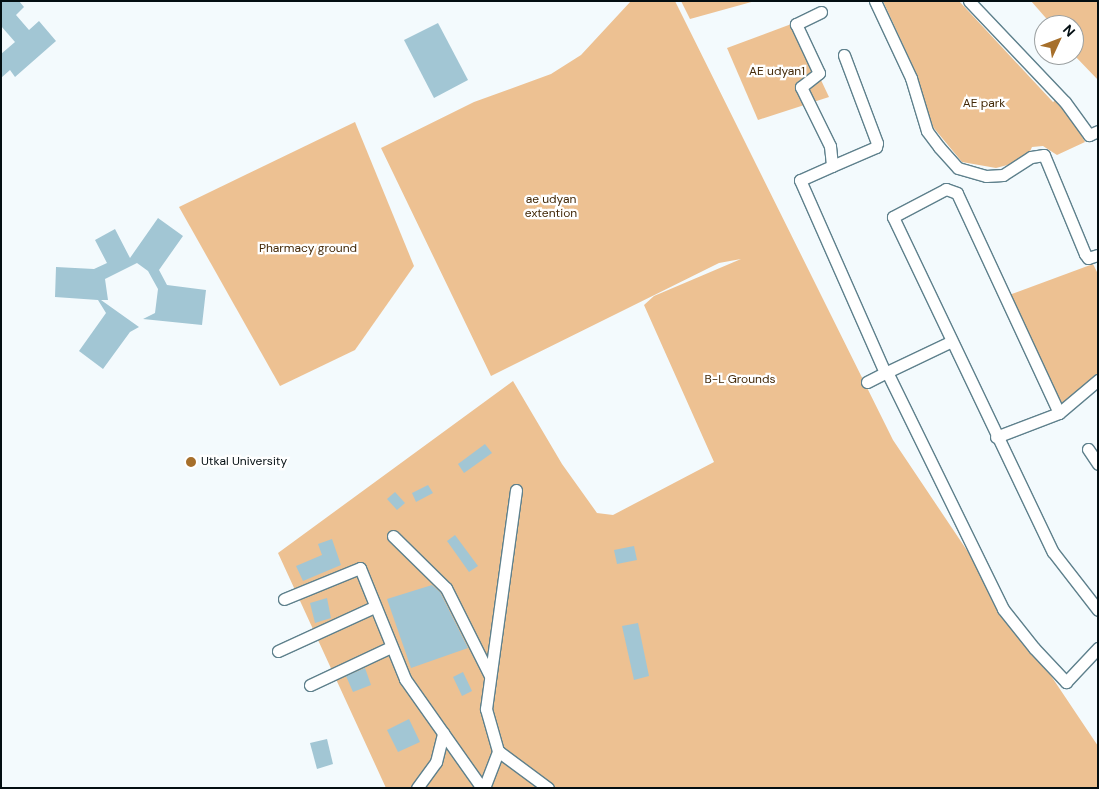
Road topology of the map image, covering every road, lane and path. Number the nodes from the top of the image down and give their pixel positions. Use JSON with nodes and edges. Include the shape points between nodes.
{"nodes":[{"id":1,"x":875,"y":1,"type":"edge"},
{"id":2,"x":969,"y":1,"type":"edge"},
{"id":3,"x":821,"y":12,"type":"dead end"},
{"id":4,"x":844,"y":55,"type":"dead end"},
{"id":5,"x":1098,"y":131,"type":"edge"},
{"id":6,"x":832,"y":166,"type":"junction"},
{"id":7,"x":1098,"y":255,"type":"edge"},
{"id":8,"x":950,"y":342,"type":"junction"},
{"id":9,"x":886,"y":372,"type":"junction"},
{"id":10,"x":1098,"y":380,"type":"edge"},
{"id":11,"x":867,"y":382,"type":"dead end"},
{"id":12,"x":1059,"y":413,"type":"junction"},
{"id":13,"x":996,"y":437,"type":"junction"},
{"id":14,"x":1088,"y":449,"type":"dead end"},
{"id":15,"x":1098,"y":464,"type":"edge"},
{"id":16,"x":516,"y":490,"type":"dead end"},
{"id":17,"x":393,"y":536,"type":"dead end"},
{"id":18,"x":284,"y":599,"type":"dead end"},
{"id":19,"x":374,"y":607,"type":"junction"},
{"id":20,"x":1098,"y":610,"type":"edge"},
{"id":21,"x":389,"y":648,"type":"junction"},
{"id":22,"x":1098,"y":648,"type":"edge"},
{"id":23,"x":278,"y":650,"type":"dead end"},
{"id":24,"x":490,"y":676,"type":"junction"},
{"id":25,"x":310,"y":685,"type":"dead end"},
{"id":26,"x":443,"y":733,"type":"junction"},
{"id":27,"x":498,"y":751,"type":"junction"},
{"id":28,"x":417,"y":788,"type":"edge"},
{"id":29,"x":483,"y":788,"type":"edge"},
{"id":30,"x":548,"y":788,"type":"edge"}],
"edges":[{"from":1,"to":7,"type":"street","via":[[911,78],[927,130],[939,147],[958,168],[986,176],[1003,175],[1031,156],[1044,155],[1085,254],[1088,258]]},
{"from":2,"to":5,"type":"street","via":[[1065,102],[1090,135]]},
{"from":3,"to":6,"type":"street","via":[[796,24],[818,73],[802,87],[830,146]]},
{"from":4,"to":6,"type":"street","via":[[877,143],[876,147]]},
{"from":6,"to":9,"type":"street","via":[[800,180]]},
{"from":8,"to":9,"type":"street"},
{"from":8,"to":12,"type":"street","via":[[893,217],[946,189],[957,193]]},
{"from":8,"to":13,"type":"street"},
{"from":9,"to":11,"type":"street"},
{"from":9,"to":22,"type":"street","via":[[1003,609],[1066,682]]},
{"from":10,"to":12,"type":"street"},
{"from":12,"to":13,"type":"street"},
{"from":13,"to":20,"type":"street","via":[[1053,552]]},
{"from":14,"to":15,"type":"street"},
{"from":16,"to":24,"type":"street"},
{"from":17,"to":24,"type":"street","via":[[446,588]]},
{"from":18,"to":19,"type":"street","via":[[360,568]]},
{"from":19,"to":21,"type":"street"},
{"from":19,"to":23,"type":"street"},
{"from":21,"to":25,"type":"street"},
{"from":21,"to":26,"type":"street","via":[[405,679]]},
{"from":24,"to":27,"type":"street","via":[[486,709]]},
{"from":26,"to":28,"type":"street","via":[[436,762]]},
{"from":26,"to":29,"type":"street"},
{"from":27,"to":29,"type":"street"},
{"from":27,"to":30,"type":"street"}]}
